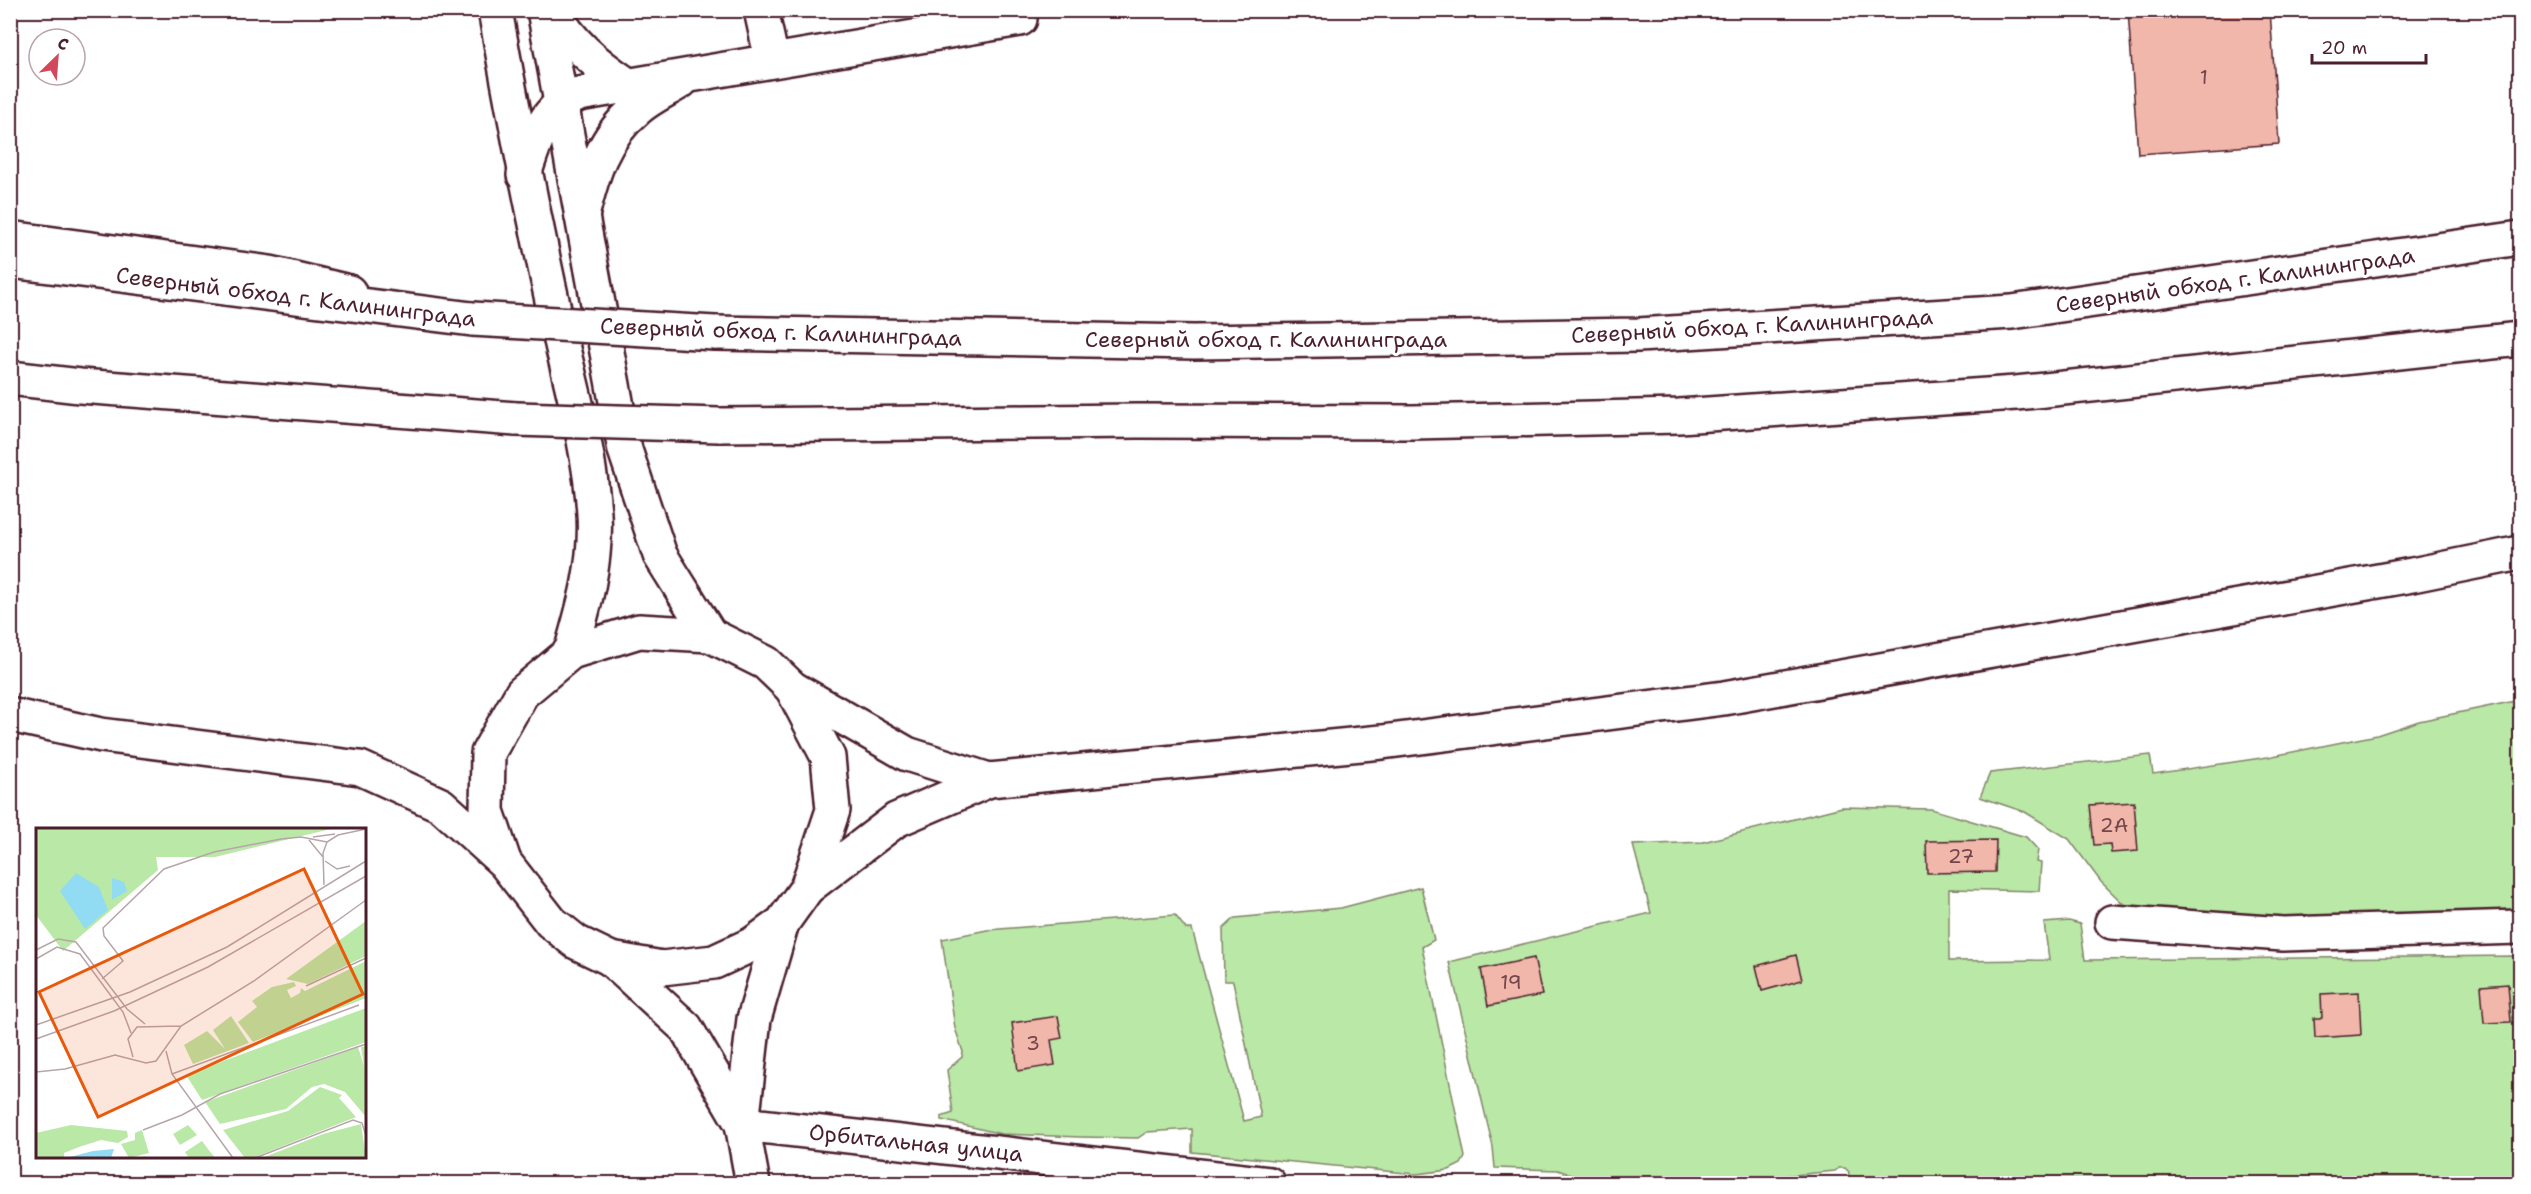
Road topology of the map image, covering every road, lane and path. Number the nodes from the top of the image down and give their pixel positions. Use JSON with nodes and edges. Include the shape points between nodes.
{"nodes":[{"id":1,"x":495,"y":10,"type":"edge"},
{"id":2,"x":544,"y":10,"type":"edge"},
{"id":3,"x":552,"y":10,"type":"edge"},
{"id":4,"x":761,"y":10,"type":"edge"},
{"id":5,"x":1020,"y":19,"type":"dead end"},
{"id":6,"x":772,"y":60,"type":"junction"},
{"id":7,"x":688,"y":76,"type":"junction"},
{"id":8,"x":626,"y":84,"type":"junction"},
{"id":9,"x":562,"y":101,"type":"junction"},
{"id":10,"x":524,"y":175,"type":"junction"},
{"id":11,"x":582,"y":216,"type":"junction"},
{"id":12,"x":2520,"y":227,"type":"edge"},
{"id":13,"x":10,"y":238,"type":"edge"},
{"id":14,"x":2520,"y":238,"type":"edge"},
{"id":15,"x":10,"y":261,"type":"edge"},
{"id":16,"x":2082,"y":302,"type":"junction"},
{"id":17,"x":458,"y":317,"type":"junction"},
{"id":18,"x":2520,"y":339,"type":"edge"},
{"id":19,"x":10,"y":378,"type":"edge"},
{"id":20,"x":2520,"y":553,"type":"edge"},
{"id":21,"x":710,"y":635,"type":"junction"},
{"id":22,"x":571,"y":652,"type":"junction"},
{"id":23,"x":792,"y":688,"type":"junction"},
{"id":24,"x":10,"y":715,"type":"edge"},
{"id":25,"x":989,"y":780,"type":"junction"},
{"id":26,"x":505,"y":863,"type":"junction"},
{"id":27,"x":807,"y":888,"type":"junction"},
{"id":28,"x":2112,"y":922,"type":"dead end"},
{"id":29,"x":782,"y":923,"type":"junction"},
{"id":30,"x":2520,"y":927,"type":"edge"},
{"id":31,"x":611,"y":959,"type":"junction"},
{"id":32,"x":742,"y":1124,"type":"junction"},
{"id":33,"x":753,"y":1184,"type":"edge"},
{"id":34,"x":1269,"y":1184,"type":"edge"}],
"edges":[{"from":1,"to":10,"type":"main road"},
{"from":2,"to":9,"type":"main road"},
{"from":3,"to":8,"type":"main road","via":[[564,32],[590,59]]},
{"from":4,"to":6,"type":"main road"},
{"from":5,"to":6,"type":"main road"},
{"from":6,"to":7,"type":"main road"},
{"from":7,"to":8,"type":"main road"},
{"from":7,"to":11,"type":"main road","via":[[636,109],[611,139],[593,168]]},
{"from":8,"to":9,"type":"main road"},
{"from":9,"to":10,"type":"main road","via":[[546,120]]},
{"from":9,"to":11,"type":"main road"},
{"from":10,"to":22,"type":"main road","via":[[587,460],[594,514],[593,557],[585,605]]},
{"from":11,"to":21,"type":"main road","via":[[625,450],[660,555]]},
{"from":12,"to":16,"type":"main road","via":[[2195,272]]},
{"from":13,"to":17,"type":"main road","via":[[270,273]]},
{"from":14,"to":16,"type":"main road","name":"Северный обход г. Калининграда"},
{"from":15,"to":17,"type":"main road","name":"Северный обход г. Калининграда"},
{"from":16,"to":17,"type":"main road","name":"Северный обход г. Калининграда","bridge":true,"via":[[2012,312],[1638,335],[1194,342],[715,333]]},
{"from":18,"to":19,"type":"main road","bridge":true,"via":[[2016,393],[1679,416],[1413,422],[719,425],[516,419]]},
{"from":20,"to":25,"type":"main road","via":[[1724,698],[1382,742]]},
{"from":21,"to":22,"type":"main road","via":[[639,631]]},
{"from":21,"to":23,"type":"main road","via":[[766,663]]},
{"from":22,"to":26,"type":"main road","via":[[522,693],[489,753],[487,811]]},
{"from":23,"to":25,"type":"main road","via":[[907,754]]},
{"from":23,"to":27,"type":"main road","via":[[828,757],[833,810]]},
{"from":24,"to":26,"type":"main road","via":[[101,735],[360,768],[441,805]]},
{"from":25,"to":27,"type":"main road","via":[[896,820]]},
{"from":26,"to":31,"type":"main road","via":[[551,922],[576,942]]},
{"from":27,"to":29,"type":"main road"},
{"from":28,"to":30,"type":"main road","via":[[2283,934]]},
{"from":29,"to":31,"type":"main road","via":[[753,944],[714,962],[662,968]]},
{"from":29,"to":32,"type":"main road","via":[[754,1019]]},
{"from":31,"to":32,"type":"main road","via":[[686,1028]]},
{"from":32,"to":33,"type":"main road"},
{"from":32,"to":34,"type":"main road","name":"Орбитальная улица"}]}
